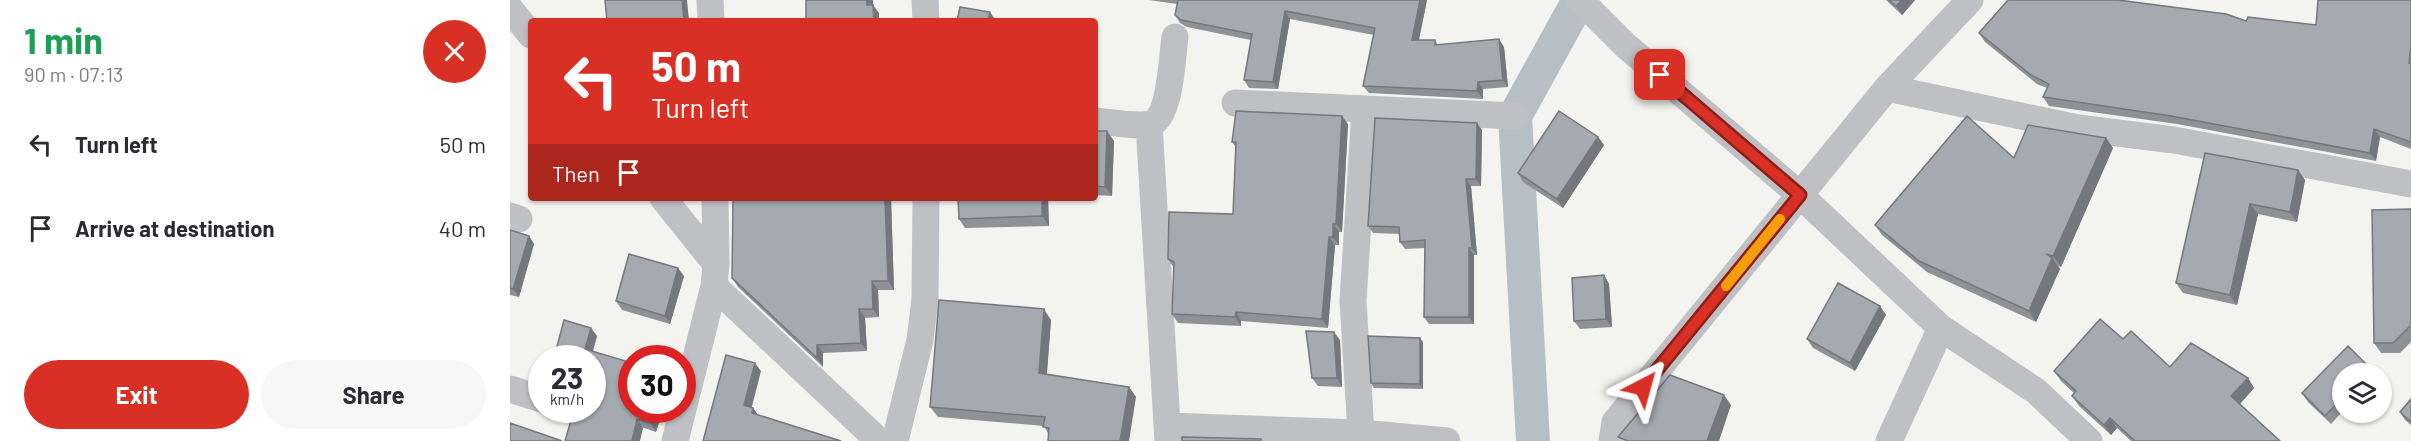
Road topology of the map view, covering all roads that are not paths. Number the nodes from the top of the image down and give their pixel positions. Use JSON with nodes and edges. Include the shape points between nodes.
{"nodes":[{"id":1,"x":710,"y":0,"type":"edge"},
{"id":2,"x":925,"y":0,"type":"edge"},
{"id":3,"x":1580,"y":0,"type":"edge"},
{"id":4,"x":1970,"y":0,"type":"edge"},
{"id":5,"x":510,"y":9,"type":"edge"},
{"id":6,"x":711,"y":18,"type":"edge"},
{"id":7,"x":926,"y":18,"type":"edge"},
{"id":8,"x":528,"y":31,"type":"edge"},
{"id":9,"x":1175,"y":38,"type":"dead end"},
{"id":10,"x":1887,"y":88,"type":"junction"},
{"id":11,"x":1235,"y":103,"type":"dead end"},
{"id":12,"x":1365,"y":109,"type":"junction"},
{"id":13,"x":1515,"y":116,"type":"dead end"},
{"id":14,"x":1098,"y":121,"type":"edge"},
{"id":15,"x":1149,"y":124,"type":"junction"},
{"id":16,"x":2411,"y":184,"type":"edge"},
{"id":17,"x":1800,"y":195,"type":"junction"},
{"id":18,"x":665,"y":201,"type":"edge"},
{"id":19,"x":715,"y":201,"type":"edge"},
{"id":20,"x":926,"y":201,"type":"edge"},
{"id":21,"x":715,"y":275,"type":"junction"},
{"id":22,"x":1941,"y":328,"type":"junction"},
{"id":23,"x":510,"y":389,"type":"edge"},
{"id":24,"x":528,"y":395,"type":"edge"},
{"id":25,"x":1167,"y":433,"type":"edge"},
{"id":26,"x":1361,"y":433,"type":"junction"},
{"id":27,"x":675,"y":441,"type":"edge"},
{"id":28,"x":879,"y":441,"type":"edge"},
{"id":29,"x":895,"y":441,"type":"edge"},
{"id":30,"x":1447,"y":441,"type":"edge"},
{"id":31,"x":1612,"y":441,"type":"edge"},
{"id":32,"x":1889,"y":441,"type":"edge"},
{"id":33,"x":2089,"y":441,"type":"edge"}],
"edges":[{"from":1,"to":6,"type":"street"},
{"from":2,"to":7,"type":"street"},
{"from":3,"to":17,"type":"street","via":[[1625,45]]},
{"from":4,"to":10,"type":"street"},
{"from":5,"to":8,"type":"street"},
{"from":9,"to":15,"type":"street","via":[[1165,107],[1157,120]]},
{"from":10,"to":16,"type":"street","via":[[2078,128],[2174,140]]},
{"from":10,"to":17,"type":"street"},
{"from":11,"to":12,"type":"street"},
{"from":12,"to":13,"type":"street"},
{"from":12,"to":26,"type":"street","via":[[1353,301]]},
{"from":14,"to":15,"type":"street"},
{"from":15,"to":25,"type":"street"},
{"from":17,"to":22,"type":"street"},
{"from":17,"to":31,"type":"street","via":[[1615,422]]},
{"from":18,"to":21,"type":"street"},
{"from":19,"to":21,"type":"street"},
{"from":20,"to":29,"type":"street","via":[[925,299],[920,340]]},
{"from":21,"to":27,"type":"street"},
{"from":21,"to":28,"type":"street"},
{"from":22,"to":32,"type":"street"},
{"from":22,"to":33,"type":"street","via":[[2036,391]]},
{"from":23,"to":24,"type":"street"},
{"from":25,"to":26,"type":"street"},
{"from":26,"to":30,"type":"street"}]}
